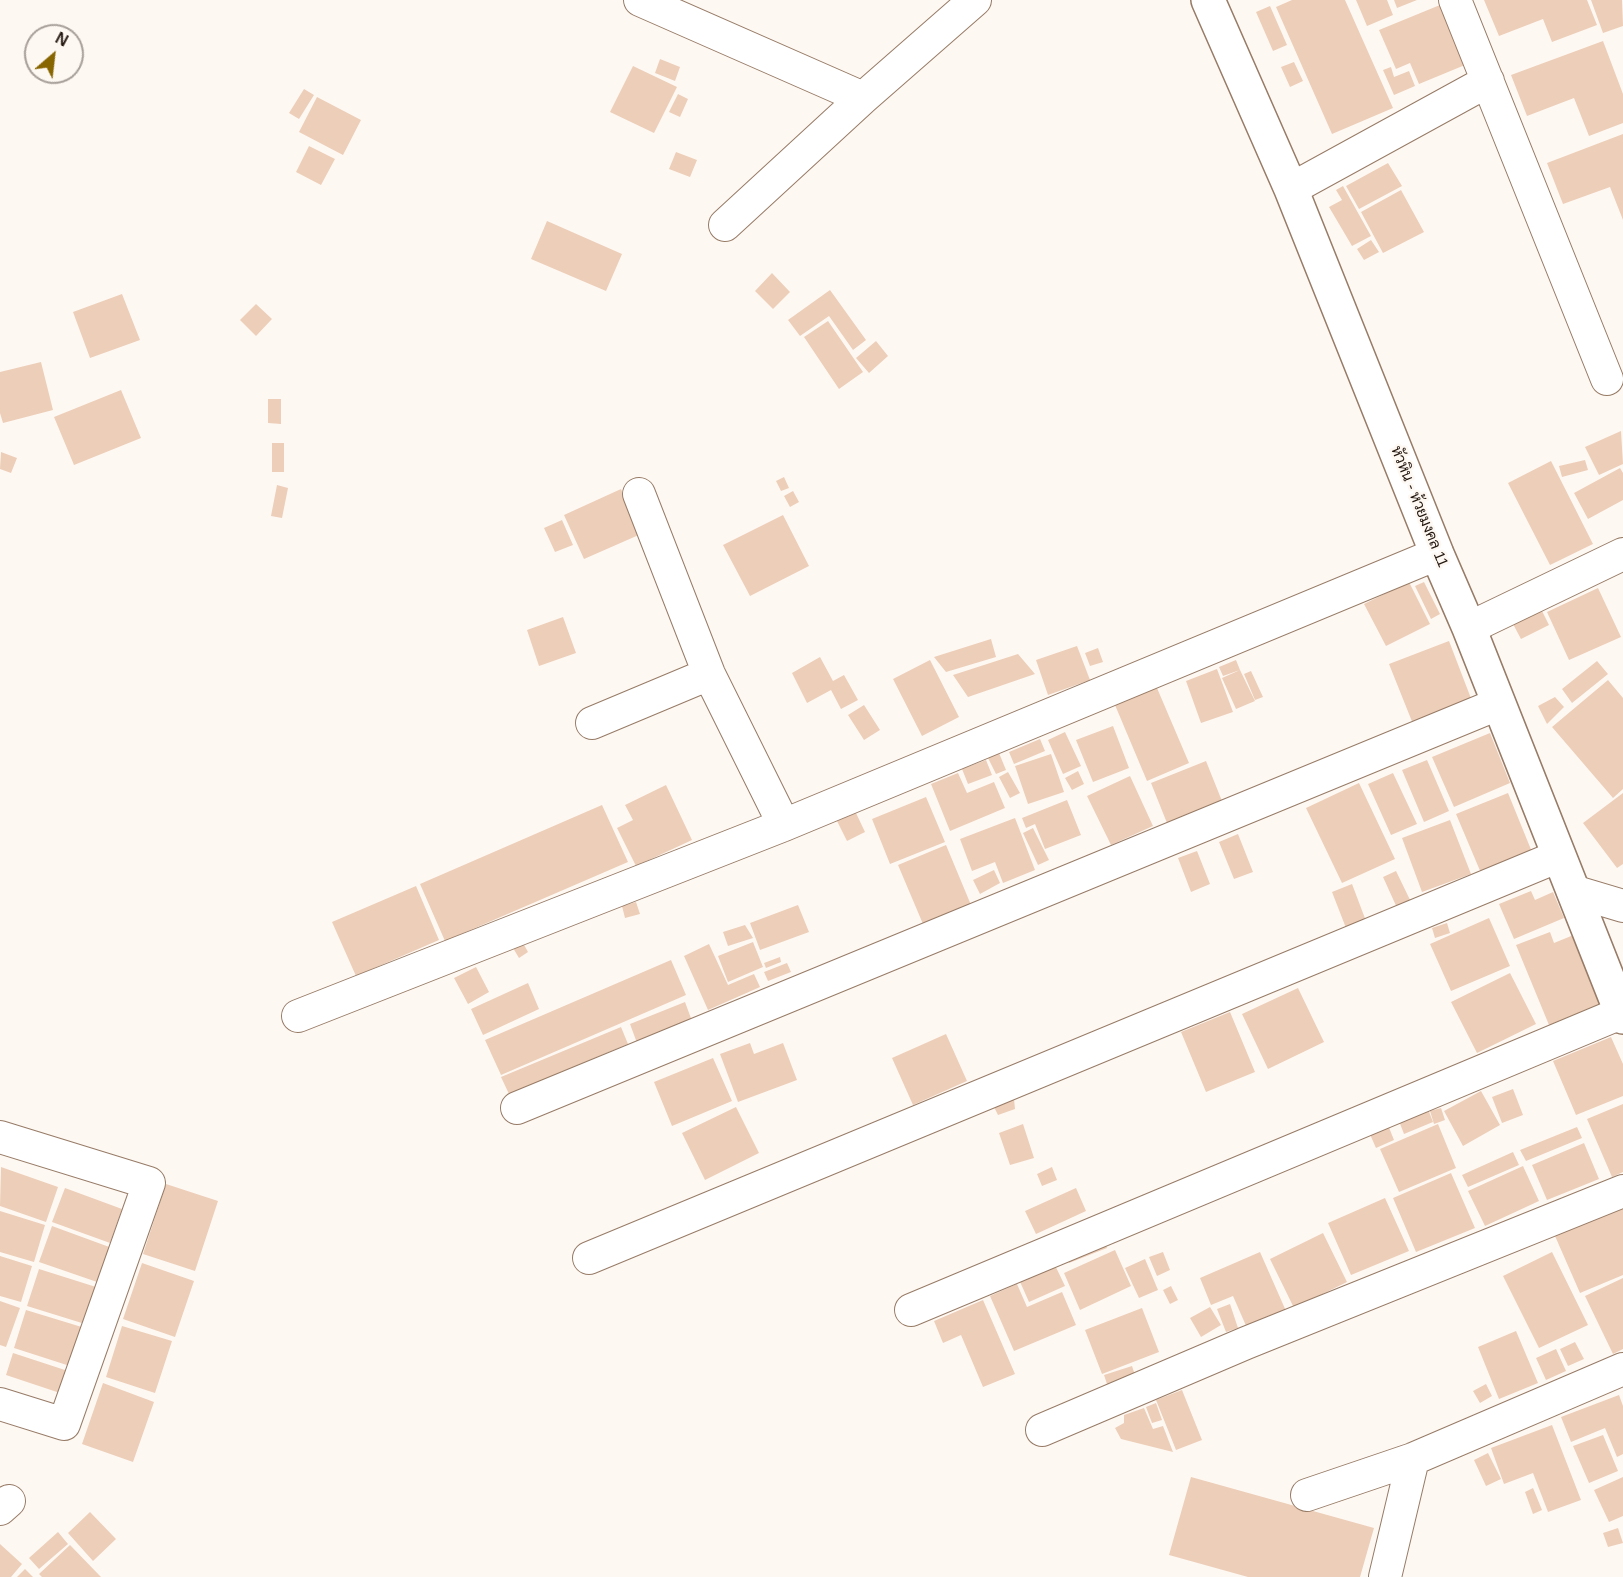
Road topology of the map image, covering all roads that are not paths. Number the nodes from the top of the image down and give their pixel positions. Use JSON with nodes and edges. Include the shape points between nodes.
{"nodes":[{"id":1,"x":640,"y":0,"type":"edge"},
{"id":2,"x":975,"y":0,"type":"edge"},
{"id":3,"x":1208,"y":0,"type":"edge"},
{"id":4,"x":1455,"y":0,"type":"edge"},
{"id":5,"x":1488,"y":81,"type":"junction"},
{"id":6,"x":863,"y":98,"type":"junction"},
{"id":7,"x":1291,"y":189,"type":"junction"},
{"id":8,"x":725,"y":225,"type":"dead end"},
{"id":9,"x":1607,"y":379,"type":"dead end"},
{"id":10,"x":639,"y":494,"type":"dead end"},
{"id":11,"x":1437,"y":554,"type":"junction"},
{"id":12,"x":1617,"y":564,"type":"edge"},
{"id":13,"x":1469,"y":628,"type":"junction"},
{"id":14,"x":709,"y":674,"type":"junction"},
{"id":15,"x":1498,"y":704,"type":"junction"},
{"id":16,"x":592,"y":723,"type":"dead end"},
{"id":17,"x":784,"y":825,"type":"junction"},
{"id":18,"x":1559,"y":856,"type":"junction"},
{"id":19,"x":1573,"y":891,"type":"junction"},
{"id":20,"x":1623,"y":906,"type":"edge"},
{"id":21,"x":1622,"y":1015,"type":"edge"},
{"id":22,"x":298,"y":1016,"type":"dead end"},
{"id":23,"x":517,"y":1108,"type":"dead end"},
{"id":24,"x":0,"y":1137,"type":"edge"},
{"id":25,"x":1623,"y":1191,"type":"edge"},
{"id":26,"x":589,"y":1258,"type":"dead end"},
{"id":27,"x":911,"y":1310,"type":"dead end"},
{"id":28,"x":1623,"y":1369,"type":"edge"},
{"id":29,"x":0,"y":1404,"type":"edge"},
{"id":30,"x":1042,"y":1430,"type":"dead end"},
{"id":31,"x":1413,"y":1459,"type":"junction"},
{"id":32,"x":1307,"y":1495,"type":"dead end"},
{"id":33,"x":1384,"y":1577,"type":"edge"}],
"edges":[{"from":1,"to":6,"type":"street"},
{"from":2,"to":6,"type":"street"},
{"from":3,"to":7,"type":"street","name":"หัวหิน - ห้วยมงคล 11"},
{"from":4,"to":5,"type":"street"},
{"from":5,"to":7,"type":"street"},
{"from":5,"to":9,"type":"street"},
{"from":6,"to":8,"type":"street"},
{"from":7,"to":11,"type":"street","name":"หัวหิน - ห้วยมงคล 11"},
{"from":10,"to":14,"type":"street"},
{"from":11,"to":13,"type":"street","name":"หัวหิน - ห้วยมงคล 11"},
{"from":11,"to":17,"type":"street"},
{"from":12,"to":13,"type":"street"},
{"from":13,"to":15,"type":"street","name":"หัวหิน - ห้วยมงคล 11"},
{"from":14,"to":16,"type":"street"},
{"from":14,"to":17,"type":"street"},
{"from":15,"to":18,"type":"street","name":"หัวหิน - ห้วยมงคล 11"},
{"from":15,"to":23,"type":"street"},
{"from":17,"to":22,"type":"street"},
{"from":18,"to":19,"type":"street","name":"หัวหิน - ห้วยมงคล 11"},
{"from":18,"to":26,"type":"street"},
{"from":19,"to":20,"type":"street"},
{"from":19,"to":21,"type":"street","name":"หัวหิน - ห้วยมงคล 11"},
{"from":21,"to":27,"type":"street"},
{"from":24,"to":29,"type":"street","via":[[149,1183],[64,1424]]},
{"from":25,"to":30,"type":"street"},
{"from":28,"to":31,"type":"street"},
{"from":31,"to":32,"type":"street"},
{"from":31,"to":33,"type":"street"}]}
